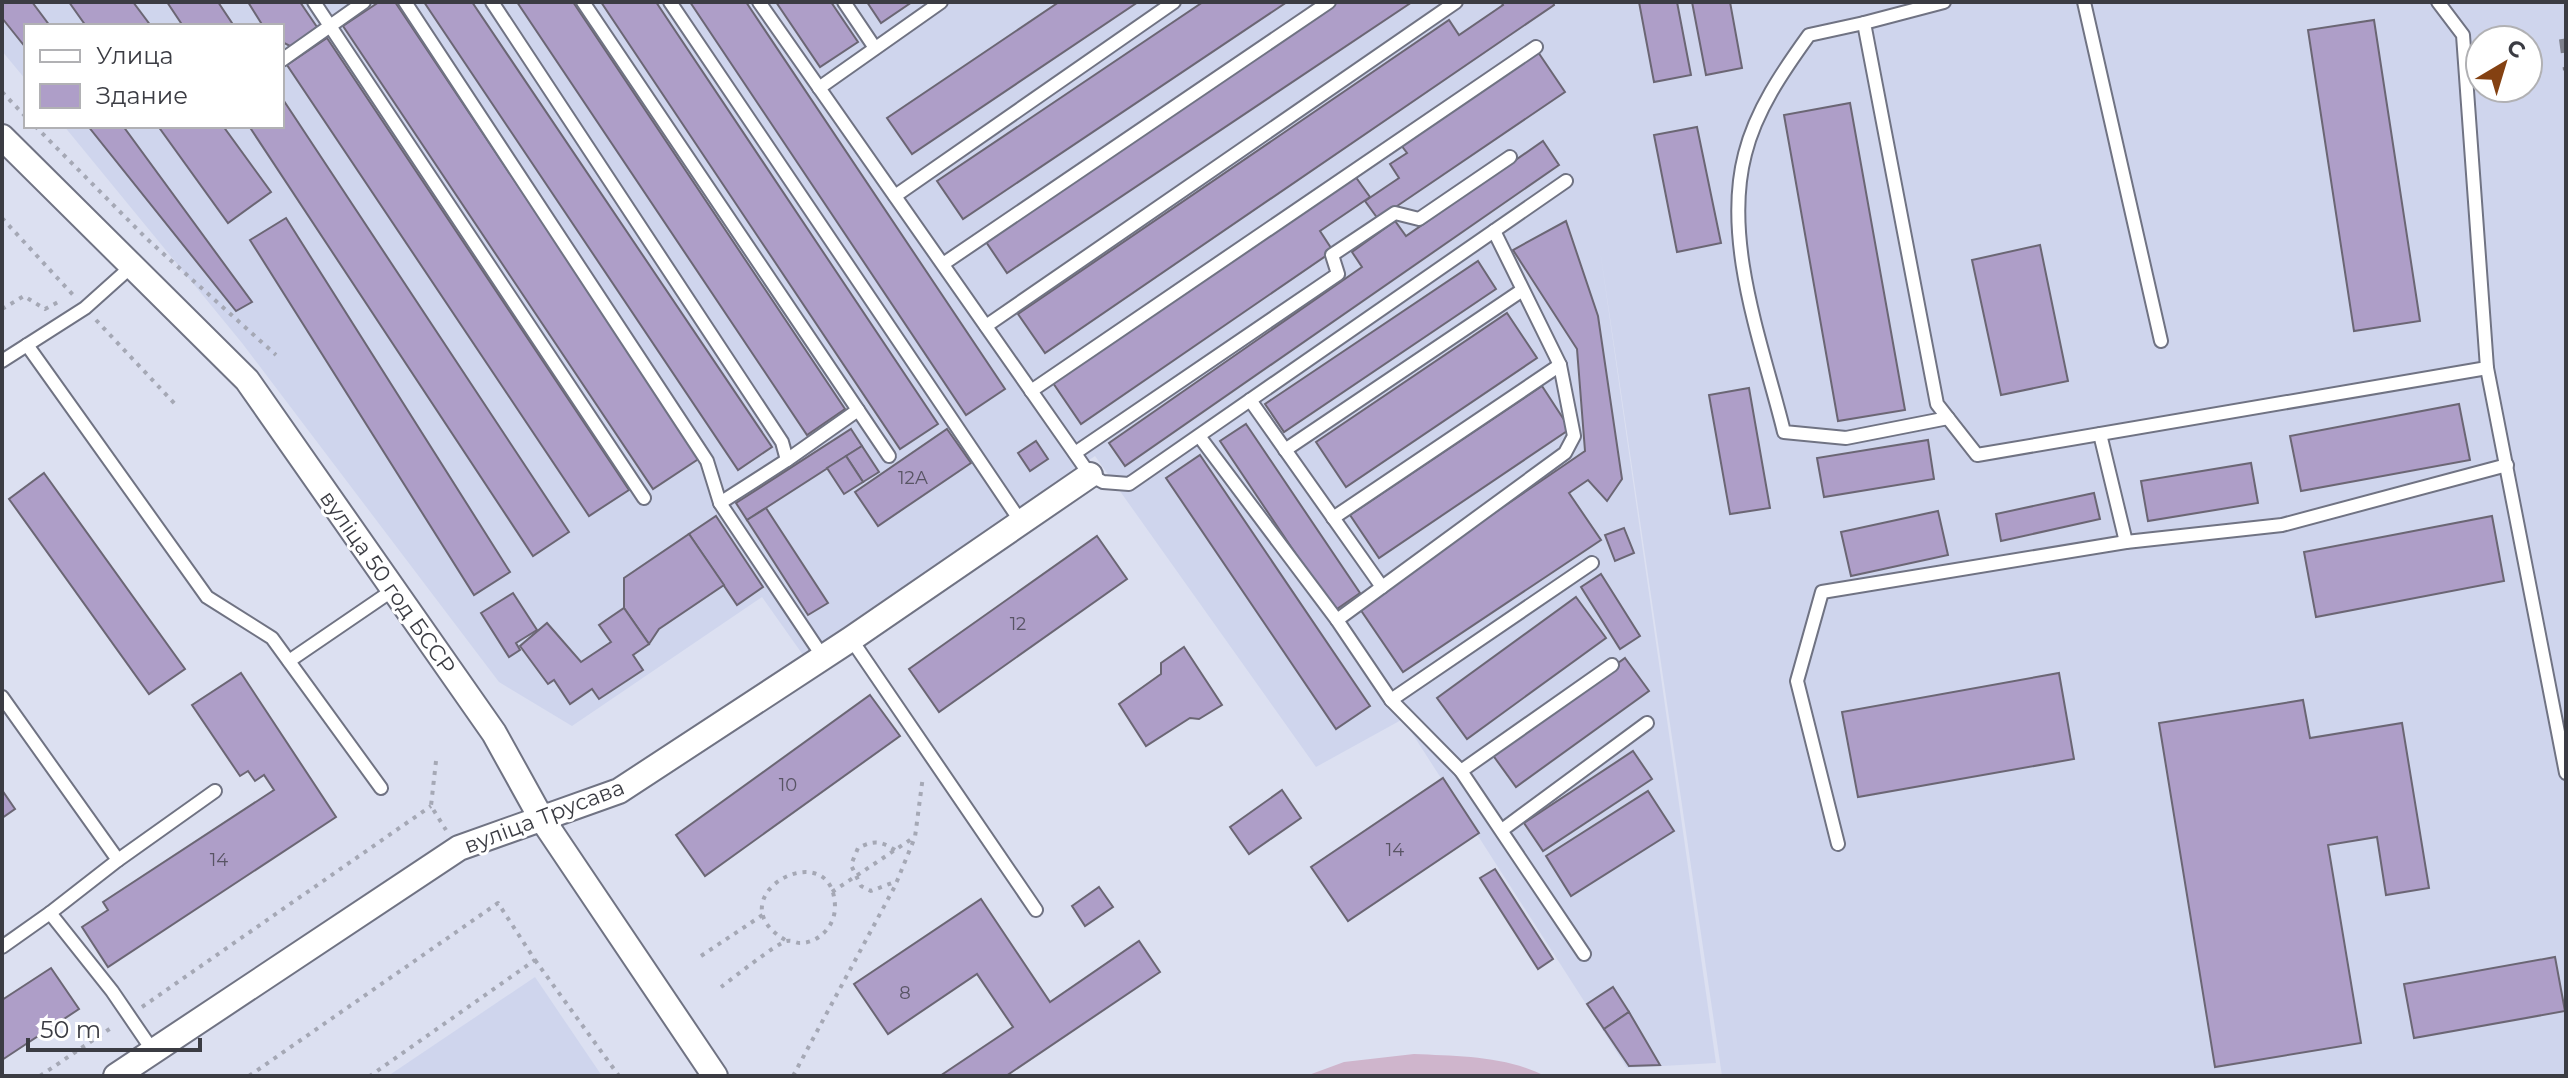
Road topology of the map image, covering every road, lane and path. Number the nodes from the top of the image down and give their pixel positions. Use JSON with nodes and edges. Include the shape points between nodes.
{"nodes":[{"id":1,"x":314,"y":2,"type":"edge"},
{"id":2,"x":364,"y":2,"type":"edge"},
{"id":3,"x":405,"y":2,"type":"edge"},
{"id":4,"x":492,"y":2,"type":"edge"},
{"id":5,"x":583,"y":2,"type":"edge"},
{"id":6,"x":670,"y":2,"type":"edge"},
{"id":7,"x":759,"y":2,"type":"edge"},
{"id":8,"x":844,"y":2,"type":"edge"},
{"id":9,"x":1174,"y":2,"type":"edge"},
{"id":10,"x":1329,"y":2,"type":"edge"},
{"id":11,"x":1456,"y":2,"type":"edge"},
{"id":12,"x":1944,"y":2,"type":"edge"},
{"id":13,"x":2084,"y":2,"type":"edge"},
{"id":14,"x":2438,"y":2,"type":"edge"},
{"id":15,"x":934,"y":4,"type":"edge"},
{"id":16,"x":1864,"y":23,"type":"junction"},
{"id":17,"x":331,"y":25,"type":"junction"},
{"id":18,"x":1536,"y":47,"type":"dead end"},
{"id":19,"x":875,"y":48,"type":"junction"},
{"id":20,"x":284,"y":59,"type":"edge"},
{"id":21,"x":819,"y":88,"type":"junction"},
{"id":22,"x":2,"y":92,"type":"edge"},
{"id":23,"x":24,"y":115,"type":"edge"},
{"id":24,"x":37,"y":128,"type":"edge"},
{"id":25,"x":2,"y":137,"type":"edge"},
{"id":26,"x":1510,"y":157,"type":"dead end"},
{"id":27,"x":1566,"y":181,"type":"dead end"},
{"id":28,"x":895,"y":196,"type":"junction"},
{"id":29,"x":1494,"y":231,"type":"junction"},
{"id":30,"x":943,"y":264,"type":"junction"},
{"id":31,"x":133,"y":265,"type":"junction"},
{"id":32,"x":1521,"y":291,"type":"junction"},
{"id":33,"x":73,"y":295,"type":"dead end"},
{"id":34,"x":2,"y":309,"type":"edge"},
{"id":35,"x":986,"y":326,"type":"junction"},
{"id":36,"x":2161,"y":341,"type":"dead end"},
{"id":37,"x":27,"y":345,"type":"junction"},
{"id":38,"x":276,"y":355,"type":"dead end"},
{"id":39,"x":2,"y":361,"type":"edge"},
{"id":40,"x":1560,"y":365,"type":"junction"},
{"id":41,"x":2487,"y":368,"type":"junction"},
{"id":42,"x":1031,"y":391,"type":"junction"},
{"id":43,"x":1250,"y":400,"type":"junction"},
{"id":44,"x":858,"y":410,"type":"junction"},
{"id":45,"x":1948,"y":418,"type":"junction"},
{"id":46,"x":2100,"y":434,"type":"junction"},
{"id":47,"x":1199,"y":436,"type":"junction"},
{"id":48,"x":1285,"y":450,"type":"junction"},
{"id":49,"x":1075,"y":453,"type":"junction"},
{"id":50,"x":889,"y":456,"type":"dead end"},
{"id":51,"x":787,"y":460,"type":"junction"},
{"id":52,"x":2507,"y":465,"type":"junction"},
{"id":53,"x":1090,"y":475,"type":"junction"},
{"id":54,"x":644,"y":498,"type":"dead end"},
{"id":55,"x":720,"y":503,"type":"junction"},
{"id":56,"x":1333,"y":518,"type":"junction"},
{"id":57,"x":1021,"y":522,"type":"junction"},
{"id":58,"x":2126,"y":542,"type":"junction"},
{"id":59,"x":1592,"y":563,"type":"dead end"},
{"id":60,"x":1382,"y":587,"type":"junction"},
{"id":61,"x":393,"y":590,"type":"junction"},
{"id":62,"x":1337,"y":620,"type":"junction"},
{"id":63,"x":851,"y":639,"type":"junction"},
{"id":64,"x":823,"y":657,"type":"junction"},
{"id":65,"x":289,"y":661,"type":"junction"},
{"id":66,"x":1612,"y":665,"type":"dead end"},
{"id":67,"x":2,"y":697,"type":"edge"},
{"id":68,"x":1391,"y":700,"type":"junction"},
{"id":69,"x":1647,"y":723,"type":"dead end"},
{"id":70,"x":926,"y":750,"type":"junction"},
{"id":71,"x":436,"y":761,"type":"dead end"},
{"id":72,"x":1461,"y":771,"type":"junction"},
{"id":73,"x":2566,"y":773,"type":"edge"},
{"id":74,"x":381,"y":788,"type":"dead end"},
{"id":75,"x":215,"y":791,"type":"dead end"},
{"id":76,"x":431,"y":806,"type":"junction"},
{"id":77,"x":540,"y":816,"type":"junction"},
{"id":78,"x":1502,"y":830,"type":"junction"},
{"id":79,"x":450,"y":836,"type":"dead end"},
{"id":80,"x":915,"y":837,"type":"junction"},
{"id":81,"x":1838,"y":844,"type":"dead end"},
{"id":82,"x":895,"y":850,"type":"junction"},
{"id":83,"x":118,"y":860,"type":"junction"},
{"id":84,"x":855,"y":877,"type":"junction"},
{"id":85,"x":897,"y":881,"type":"junction"},
{"id":86,"x":832,"y":892,"type":"junction"},
{"id":87,"x":1036,"y":910,"type":"dead end"},
{"id":88,"x":50,"y":913,"type":"junction"},
{"id":89,"x":764,"y":914,"type":"junction"},
{"id":90,"x":787,"y":941,"type":"junction"},
{"id":91,"x":2,"y":947,"type":"edge"},
{"id":92,"x":1584,"y":954,"type":"dead end"},
{"id":93,"x":701,"y":956,"type":"dead end"},
{"id":94,"x":535,"y":960,"type":"junction"},
{"id":95,"x":721,"y":987,"type":"dead end"},
{"id":96,"x":128,"y":1017,"type":"junction"},
{"id":97,"x":153,"y":1051,"type":"junction"},
{"id":98,"x":40,"y":1076,"type":"edge"},
{"id":99,"x":116,"y":1076,"type":"edge"},
{"id":100,"x":249,"y":1076,"type":"edge"},
{"id":101,"x":370,"y":1076,"type":"edge"},
{"id":102,"x":619,"y":1076,"type":"edge"},
{"id":103,"x":715,"y":1076,"type":"edge"},
{"id":104,"x":793,"y":1076,"type":"edge"}],
"edges":[{"from":1,"to":17,"type":"lane"},
{"from":2,"to":17,"type":"lane"},
{"from":3,"to":55,"type":"lane","via":[[707,461]]},
{"from":4,"to":51,"type":"lane","via":[[782,442]]},
{"from":5,"to":44,"type":"lane"},
{"from":6,"to":57,"type":"lane"},
{"from":7,"to":21,"type":"lane"},
{"from":8,"to":19,"type":"lane"},
{"from":9,"to":28,"type":"lane"},
{"from":10,"to":30,"type":"lane"},
{"from":11,"to":35,"type":"lane"},
{"from":12,"to":16,"type":"lane"},
{"from":13,"to":36,"type":"lane"},
{"from":14,"to":41,"type":"lane","via":[[2463,35]]},
{"from":15,"to":19,"type":"lane"},
{"from":16,"to":45,"type":"lane","via":[[1937,404]]},
{"from":16,"to":45,"type":"lane","via":[[1809,35],[1774,85],[1745,154],[1737,242],[1784,432],[1846,438]]},
{"from":17,"to":20,"type":"lane"},
{"from":17,"to":54,"type":"lane"},
{"from":18,"to":42,"type":"lane"},
{"from":19,"to":21,"type":"lane"},
{"from":21,"to":28,"type":"lane"},
{"from":22,"to":23,"type":"path"},
{"from":24,"to":38,"type":"path","via":[[147,239]]},
{"from":25,"to":31,"type":"street","name":"вуліца 50 год БССР"},
{"from":26,"to":49,"type":"lane","via":[[1419,219],[1395,213],[1332,255],[1338,274]]},
{"from":27,"to":29,"type":"lane"},
{"from":28,"to":30,"type":"lane"},
{"from":29,"to":32,"type":"lane"},
{"from":29,"to":43,"type":"lane"},
{"from":30,"to":35,"type":"lane"},
{"from":31,"to":37,"type":"lane","via":[[85,308]]},
{"from":31,"to":61,"type":"street","name":"вуліца 50 год БССР","via":[[247,380]]},
{"from":32,"to":40,"type":"lane"},
{"from":32,"to":48,"type":"lane"},
{"from":33,"to":34,"type":"path","via":[[45,309],[24,296]]},
{"from":35,"to":42,"type":"lane"},
{"from":37,"to":39,"type":"lane"},
{"from":37,"to":65,"type":"lane","via":[[207,597],[272,638]]},
{"from":40,"to":56,"type":"lane"},
{"from":40,"to":60,"type":"lane","via":[[1574,436],[1565,453]]},
{"from":41,"to":46,"type":"lane"},
{"from":41,"to":52,"type":"lane"},
{"from":42,"to":49,"type":"lane"},
{"from":43,"to":47,"type":"lane"},
{"from":43,"to":48,"type":"lane"},
{"from":44,"to":50,"type":"lane"},
{"from":44,"to":51,"type":"lane"},
{"from":45,"to":46,"type":"lane","via":[[1977,455]]},
{"from":46,"to":58,"type":"lane"},
{"from":47,"to":53,"type":"lane","via":[[1129,484]]},
{"from":47,"to":62,"type":"lane"},
{"from":48,"to":56,"type":"lane"},
{"from":49,"to":53,"type":"lane"},
{"from":51,"to":55,"type":"lane"},
{"from":52,"to":58,"type":"lane","via":[[2282,525]]},
{"from":52,"to":73,"type":"lane"},
{"from":53,"to":57,"type":"street","name":"вуліца Трусава"},
{"from":55,"to":64,"type":"lane"},
{"from":56,"to":60,"type":"lane"},
{"from":57,"to":63,"type":"street","name":"вуліца Трусава"},
{"from":58,"to":81,"type":"lane","via":[[1822,592],[1797,681]]},
{"from":59,"to":68,"type":"lane"},
{"from":60,"to":62,"type":"lane"},
{"from":61,"to":65,"type":"lane"},
{"from":61,"to":77,"type":"street","name":"вуліца 50 год БССР","via":[[494,733]]},
{"from":62,"to":68,"type":"lane"},
{"from":63,"to":64,"type":"street","name":"вуліца Трусава"},
{"from":63,"to":70,"type":"lane"},
{"from":64,"to":77,"type":"street","name":"вуліца Трусава","via":[[619,791]]},
{"from":65,"to":74,"type":"lane"},
{"from":66,"to":72,"type":"lane"},
{"from":67,"to":83,"type":"lane"},
{"from":68,"to":72,"type":"lane"},
{"from":69,"to":78,"type":"lane"},
{"from":70,"to":80,"type":"path"},
{"from":70,"to":87,"type":"lane"},
{"from":71,"to":76,"type":"path"},
{"from":72,"to":78,"type":"lane"},
{"from":75,"to":83,"type":"lane"},
{"from":76,"to":79,"type":"path"},
{"from":76,"to":96,"type":"path"},
{"from":77,"to":97,"type":"street","name":"вуліца Трусава","via":[[459,848]]},
{"from":77,"to":103,"type":"street","name":"вуліца 50 год БССР"},
{"from":78,"to":92,"type":"lane"},
{"from":80,"to":82,"type":"path"},
{"from":80,"to":85,"type":"path"},
{"from":82,"to":84,"type":"path"},
{"from":82,"to":84,"type":"path","via":[[883,842],[858,848],[851,865]]},
{"from":83,"to":88,"type":"lane"},
{"from":84,"to":85,"type":"path","via":[[871,891]]},
{"from":84,"to":86,"type":"path"},
{"from":85,"to":104,"type":"path"},
{"from":86,"to":89,"type":"path","via":[[806,872],[783,875],[767,891]]},
{"from":86,"to":90,"type":"path","via":[[835,916],[830,927],[811,941]]},
{"from":88,"to":91,"type":"lane"},
{"from":88,"to":96,"type":"lane"},
{"from":89,"to":90,"type":"path","via":[[776,935]]},
{"from":89,"to":93,"type":"path"},
{"from":90,"to":95,"type":"path"},
{"from":94,"to":100,"type":"path","via":[[498,903]]},
{"from":94,"to":101,"type":"path"},
{"from":94,"to":102,"type":"path"},
{"from":96,"to":97,"type":"lane"},
{"from":96,"to":98,"type":"path"},
{"from":97,"to":99,"type":"street","name":"вуліца Трусава"}]}
